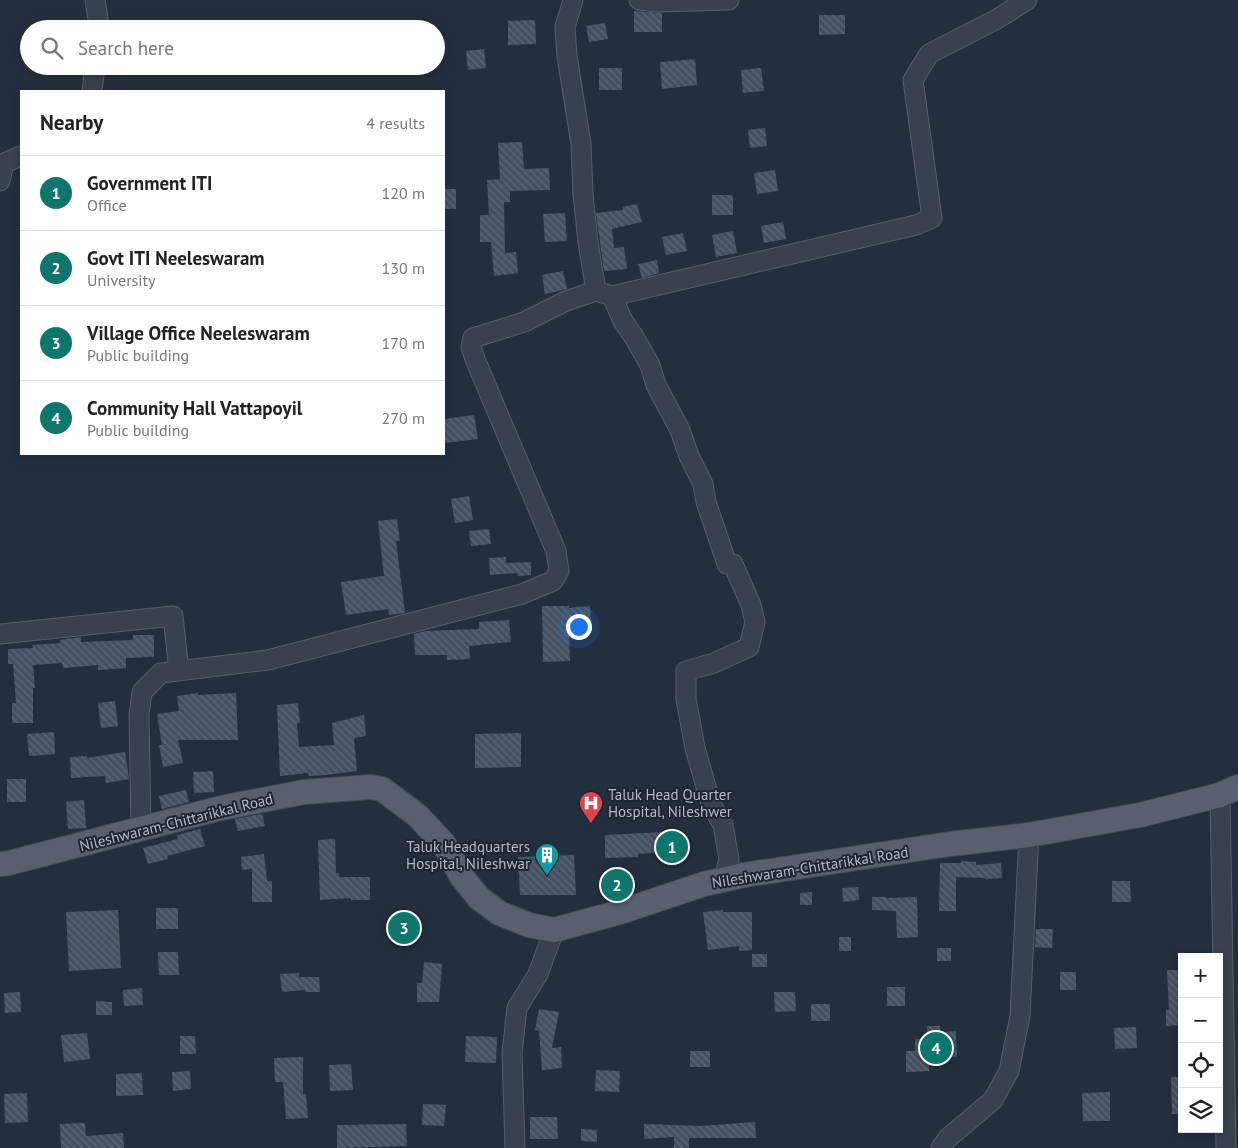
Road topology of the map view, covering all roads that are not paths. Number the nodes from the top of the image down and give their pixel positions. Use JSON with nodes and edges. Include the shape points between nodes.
{"nodes":[{"id":1,"x":95,"y":0,"type":"edge"},
{"id":2,"x":573,"y":0,"type":"edge"},
{"id":3,"x":640,"y":0,"type":"edge"},
{"id":4,"x":719,"y":0,"type":"edge"},
{"id":5,"x":729,"y":0,"type":"edge"},
{"id":6,"x":1027,"y":0,"type":"edge"},
{"id":7,"x":98,"y":20,"type":"edge"},
{"id":8,"x":94,"y":75,"type":"edge"},
{"id":9,"x":92,"y":90,"type":"edge"},
{"id":10,"x":20,"y":156,"type":"edge"},
{"id":11,"x":0,"y":181,"type":"edge"},
{"id":12,"x":604,"y":293,"type":"junction"},
{"id":13,"x":0,"y":634,"type":"edge"},
{"id":14,"x":179,"y":671,"type":"junction"},
{"id":15,"x":1229,"y":791,"type":"edge"},
{"id":16,"x":141,"y":829,"type":"junction"},
{"id":17,"x":1029,"y":836,"type":"junction"},
{"id":18,"x":0,"y":864,"type":"edge"},
{"id":19,"x":724,"y":879,"type":"junction"},
{"id":20,"x":554,"y":930,"type":"junction"},
{"id":21,"x":515,"y":1148,"type":"edge"},
{"id":22,"x":941,"y":1148,"type":"edge"},
{"id":23,"x":1226,"y":1148,"type":"edge"}],
"edges":[{"from":1,"to":7,"type":"street"},
{"from":2,"to":12,"type":"street","via":[[565,27],[567,56],[581,144],[588,242]]},
{"from":3,"to":4,"type":"street"},
{"from":4,"to":5,"type":"street"},
{"from":6,"to":12,"type":"street","via":[[929,54],[913,80],[932,218],[916,225]]},
{"from":8,"to":9,"type":"street"},
{"from":10,"to":11,"type":"street","via":[[4,163]]},
{"from":12,"to":14,"type":"street","via":[[566,301],[524,322],[473,338],[471,347],[556,552],[559,571],[553,581],[522,594],[268,660]]},
{"from":12,"to":19,"type":"street","via":[[650,365],[656,385],[680,430],[702,484],[727,564],[733,564],[755,622],[749,647],[686,671],[686,699],[695,748],[711,804],[723,824],[729,859]]},
{"from":13,"to":14,"type":"street","via":[[173,616]]},
{"from":14,"to":16,"type":"street","via":[[161,673],[142,692],[139,715]]},
{"from":15,"to":17,"type":"main road","name":"Nileshwaram-Chittarikkal Road","via":[[1140,815]]},
{"from":15,"to":23,"type":"street"},
{"from":16,"to":18,"type":"main road","name":"Nileshwaram-Chittarikkal Road"},
{"from":16,"to":20,"type":"main road","name":"Nileshwaram-Chittarikkal Road","via":[[221,808],[304,792],[382,789],[418,816],[444,844],[462,877],[479,898],[499,913],[529,926]]},
{"from":17,"to":19,"type":"main road","name":"Nileshwaram-Chittarikkal Road","via":[[950,844]]},
{"from":17,"to":22,"type":"street","via":[[1020,1016],[1009,1071],[993,1100],[948,1138]]},
{"from":19,"to":20,"type":"main road","name":"Nileshwaram-Chittarikkal Road"},
{"from":20,"to":21,"type":"street","via":[[538,974],[516,1008],[512,1053]]}]}
